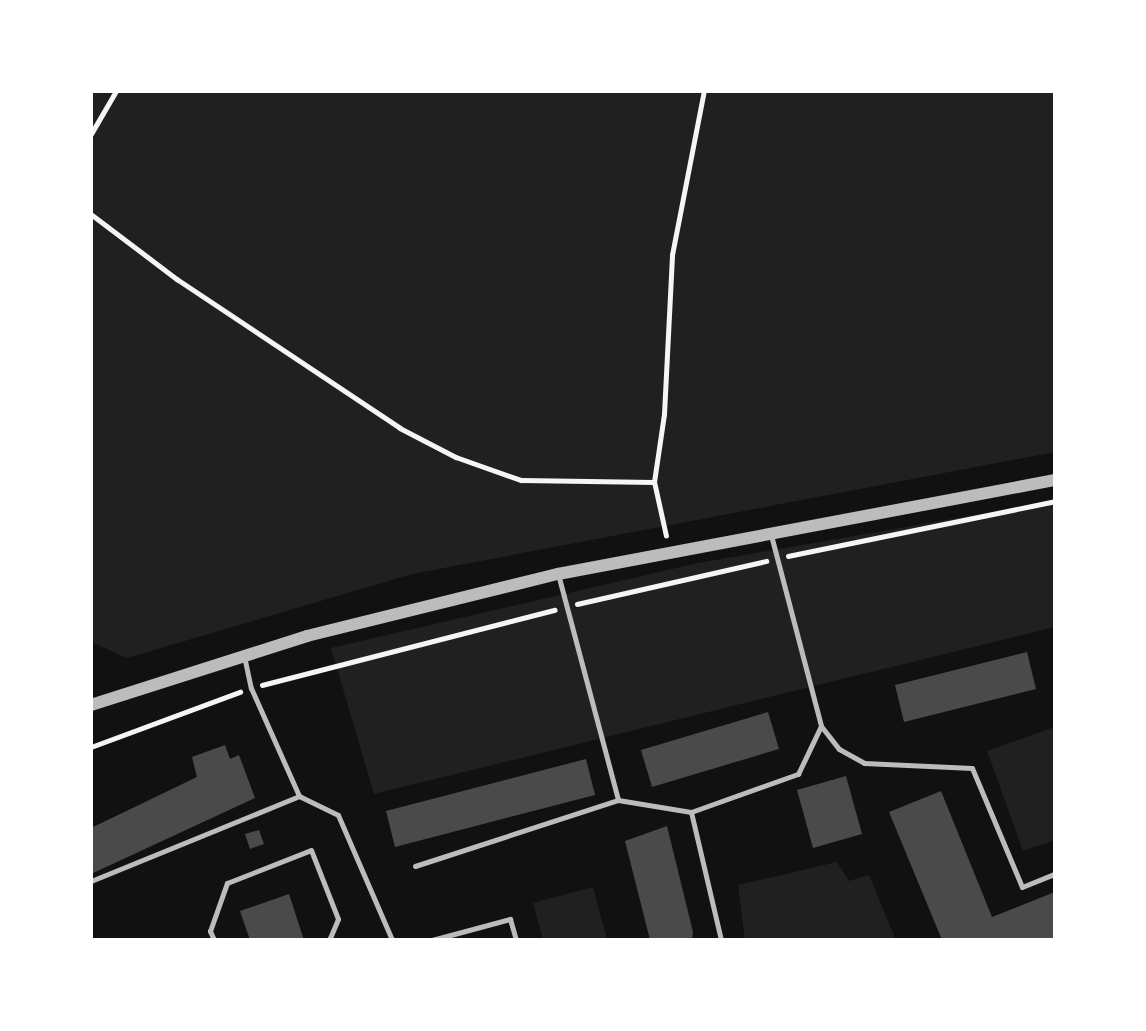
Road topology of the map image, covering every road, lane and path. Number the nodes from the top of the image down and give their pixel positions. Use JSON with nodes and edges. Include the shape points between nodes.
{"nodes":[{"id":1,"x":116,"y":91,"type":"edge"},
{"id":2,"x":704,"y":91,"type":"edge"},
{"id":3,"x":91,"y":134,"type":"edge"},
{"id":4,"x":91,"y":214,"type":"edge"},
{"id":5,"x":1055,"y":480,"type":"edge"},
{"id":6,"x":654,"y":482,"type":"junction"},
{"id":7,"x":771,"y":532,"type":"junction"},
{"id":8,"x":669,"y":552,"type":"junction"},
{"id":9,"x":558,"y":574,"type":"junction"},
{"id":10,"x":244,"y":656,"type":"junction"},
{"id":11,"x":91,"y":705,"type":"edge"},
{"id":12,"x":821,"y":726,"type":"junction"},
{"id":13,"x":299,"y":796,"type":"junction"},
{"id":14,"x":618,"y":800,"type":"junction"},
{"id":15,"x":691,"y":812,"type":"junction"},
{"id":16,"x":415,"y":866,"type":"dead end"},
{"id":17,"x":1055,"y":874,"type":"edge"},
{"id":18,"x":91,"y":881,"type":"edge"},
{"id":19,"x":214,"y":940,"type":"edge"},
{"id":20,"x":329,"y":940,"type":"edge"},
{"id":21,"x":392,"y":940,"type":"edge"},
{"id":22,"x":432,"y":940,"type":"edge"},
{"id":23,"x":516,"y":940,"type":"edge"},
{"id":24,"x":721,"y":940,"type":"edge"}],
"edges":[{"from":1,"to":3,"type":"path"},
{"from":2,"to":6,"type":"path","via":[[673,255],[664,414]]},
{"from":4,"to":6,"type":"path","via":[[177,279],[400,428],[456,457],[521,480]]},
{"from":5,"to":7,"type":"street"},
{"from":6,"to":8,"type":"path"},
{"from":7,"to":8,"type":"street"},
{"from":7,"to":12,"type":"lane"},
{"from":8,"to":9,"type":"street"},
{"from":9,"to":10,"type":"street"},
{"from":9,"to":14,"type":"lane"},
{"from":10,"to":11,"type":"street"},
{"from":10,"to":13,"type":"lane","via":[[251,688]]},
{"from":12,"to":15,"type":"lane","via":[[798,774]]},
{"from":12,"to":17,"type":"lane","via":[[839,749],[864,763],[972,768],[1022,887]]},
{"from":13,"to":18,"type":"lane"},
{"from":13,"to":21,"type":"lane","via":[[338,815]]},
{"from":14,"to":15,"type":"lane"},
{"from":14,"to":16,"type":"lane"},
{"from":15,"to":24,"type":"lane"},
{"from":19,"to":20,"type":"lane","via":[[210,931],[227,883],[311,850],[338,919]]},
{"from":22,"to":23,"type":"lane","via":[[510,919]]}]}
